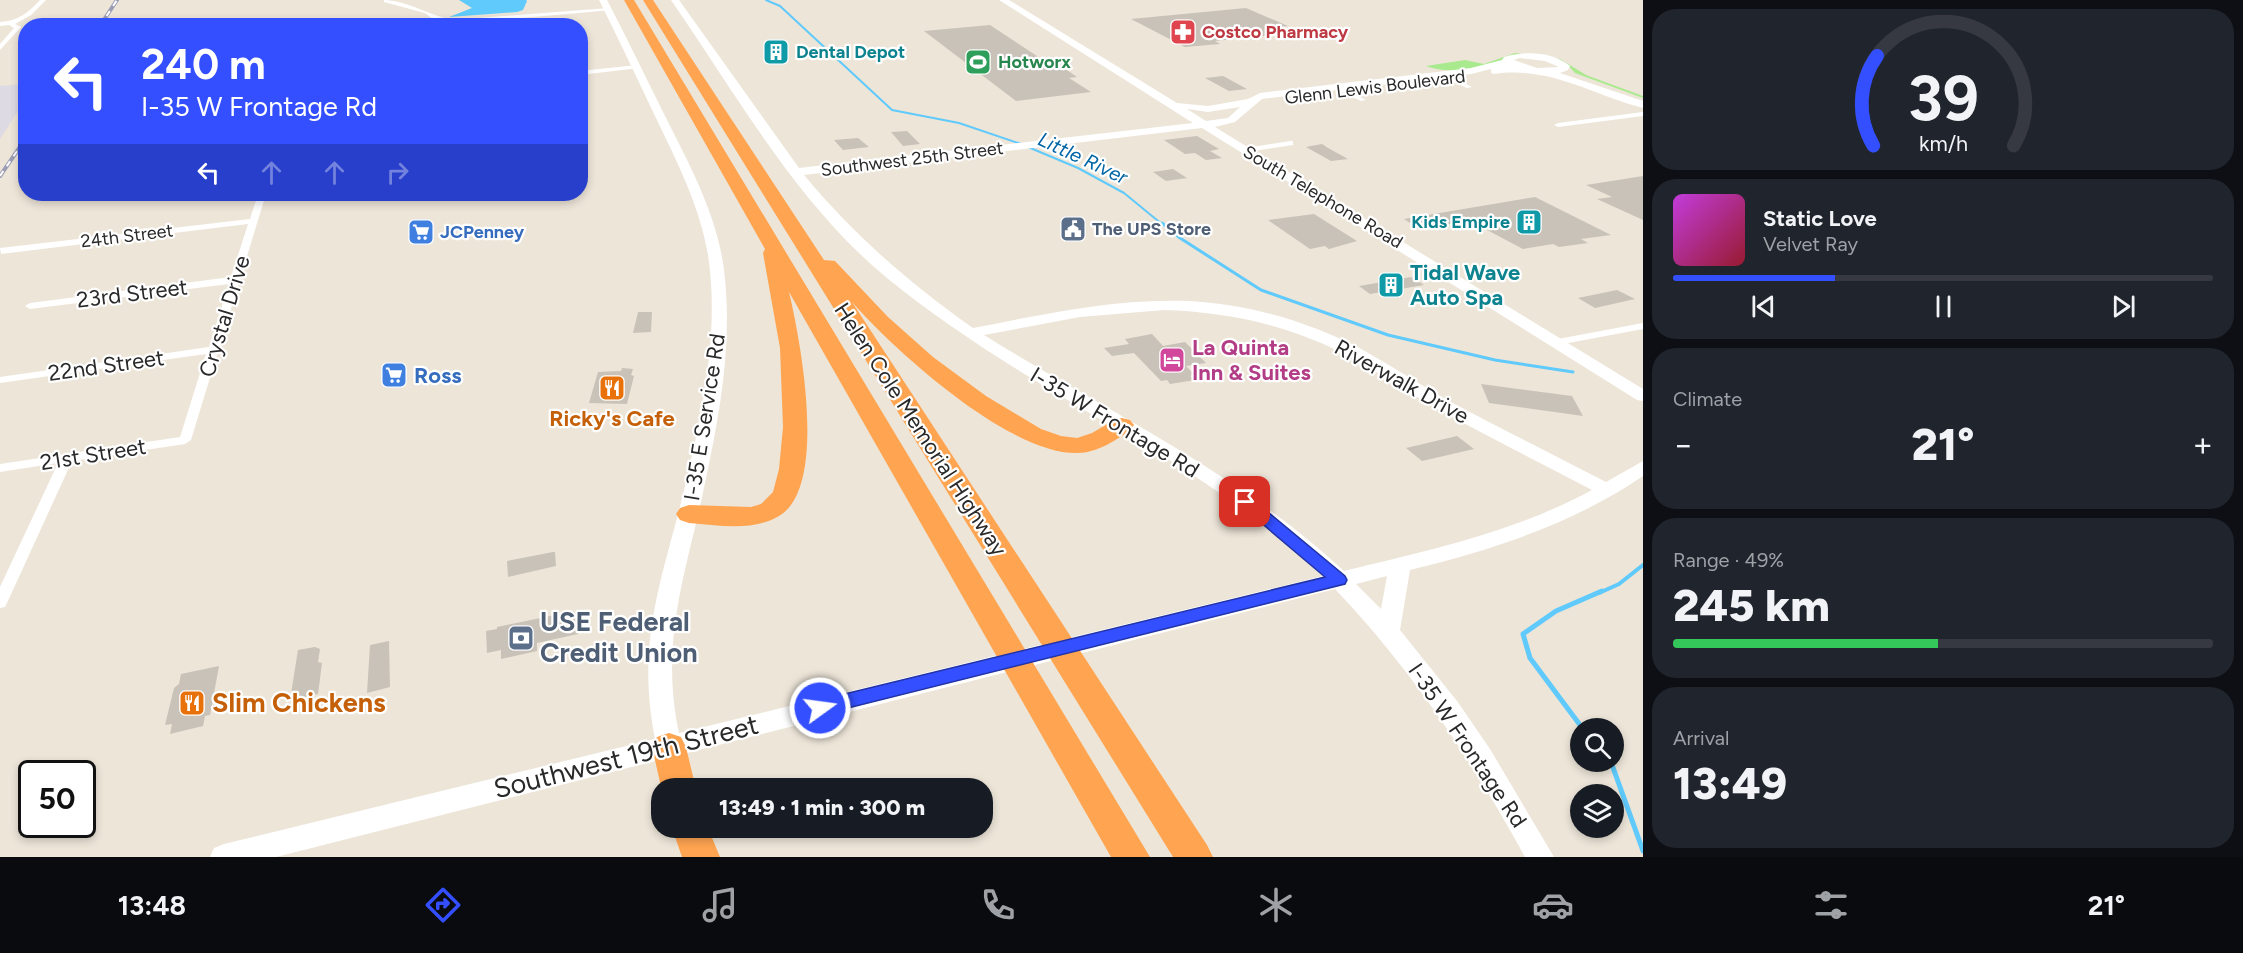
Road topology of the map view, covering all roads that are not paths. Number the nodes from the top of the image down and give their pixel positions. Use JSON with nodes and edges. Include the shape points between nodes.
{"nodes":[{"id":1,"x":43,"y":0,"type":"edge"},
{"id":2,"x":603,"y":0,"type":"edge"},
{"id":3,"x":630,"y":0,"type":"edge"},
{"id":4,"x":648,"y":0,"type":"edge"},
{"id":5,"x":675,"y":0,"type":"edge"},
{"id":6,"x":1003,"y":0,"type":"edge"},
{"id":7,"x":387,"y":1,"type":"edge"},
{"id":8,"x":609,"y":10,"type":"junction"},
{"id":9,"x":25,"y":18,"type":"edge"},
{"id":10,"x":435,"y":18,"type":"edge"},
{"id":11,"x":505,"y":18,"type":"edge"},
{"id":12,"x":18,"y":21,"type":"edge"},
{"id":13,"x":0,"y":24,"type":"edge"},
{"id":14,"x":11,"y":24,"type":"junction"},
{"id":15,"x":0,"y":48,"type":"edge"},
{"id":16,"x":1507,"y":59,"type":"junction"},
{"id":17,"x":637,"y":67,"type":"junction"},
{"id":18,"x":1565,"y":68,"type":"junction"},
{"id":19,"x":1539,"y":70,"type":"junction"},
{"id":20,"x":588,"y":71,"type":"edge"},
{"id":21,"x":1444,"y":76,"type":"junction"},
{"id":22,"x":1469,"y":87,"type":"dead end"},
{"id":23,"x":1340,"y":89,"type":"junction"},
{"id":24,"x":1165,"y":99,"type":"junction"},
{"id":25,"x":1363,"y":100,"type":"dead end"},
{"id":26,"x":1643,"y":100,"type":"edge"},
{"id":27,"x":1250,"y":102,"type":"junction"},
{"id":28,"x":1643,"y":105,"type":"edge"},
{"id":29,"x":1263,"y":107,"type":"dead end"},
{"id":30,"x":1643,"y":114,"type":"edge"},
{"id":31,"x":1250,"y":119,"type":"dead end"},
{"id":32,"x":1205,"y":124,"type":"junction"},
{"id":33,"x":1558,"y":125,"type":"dead end"},
{"id":34,"x":1290,"y":143,"type":"dead end"},
{"id":35,"x":1246,"y":150,"type":"junction"},
{"id":36,"x":797,"y":172,"type":"junction"},
{"id":37,"x":260,"y":201,"type":"edge"},
{"id":38,"x":254,"y":221,"type":"junction"},
{"id":39,"x":797,"y":235,"type":"junction"},
{"id":40,"x":770,"y":239,"type":"junction"},
{"id":41,"x":1,"y":251,"type":"edge"},
{"id":42,"x":234,"y":280,"type":"junction"},
{"id":43,"x":30,"y":306,"type":"dead end"},
{"id":44,"x":1643,"y":326,"type":"edge"},
{"id":45,"x":970,"y":333,"type":"junction"},
{"id":46,"x":1558,"y":342,"type":"junction"},
{"id":47,"x":213,"y":350,"type":"junction"},
{"id":48,"x":0,"y":380,"type":"edge"},
{"id":49,"x":1643,"y":396,"type":"edge"},
{"id":50,"x":1122,"y":425,"type":"junction"},
{"id":51,"x":185,"y":440,"type":"joint"},
{"id":52,"x":67,"y":458,"type":"junction"},
{"id":53,"x":1643,"y":467,"type":"edge"},
{"id":54,"x":0,"y":468,"type":"edge"},
{"id":55,"x":1608,"y":490,"type":"junction"},
{"id":56,"x":689,"y":514,"type":"junction"},
{"id":57,"x":1400,"y":565,"type":"junction"},
{"id":58,"x":1339,"y":580,"type":"junction"},
{"id":59,"x":0,"y":603,"type":"edge"},
{"id":60,"x":1388,"y":631,"type":"junction"},
{"id":61,"x":669,"y":747,"type":"junction"},
{"id":62,"x":676,"y":778,"type":"edge"},
{"id":63,"x":694,"y":838,"type":"edge"},
{"id":64,"x":224,"y":857,"type":"edge"},
{"id":65,"x":701,"y":857,"type":"edge"},
{"id":66,"x":1131,"y":857,"type":"edge"},
{"id":67,"x":1194,"y":857,"type":"edge"},
{"id":68,"x":1540,"y":857,"type":"edge"}],
"edges":[{"from":1,"to":9,"type":"street"},
{"from":2,"to":8,"type":"street","name":"I-35 E Service Rd"},
{"from":3,"to":40,"type":"highway","name":"Helen Cole Memorial Highway"},
{"from":4,"to":39,"type":"highway","name":"Helen Cole Memorial Highway"},
{"from":5,"to":36,"type":"street","name":"I-35 W Frontage Rd"},
{"from":6,"to":24,"type":"street","name":"South Telephone Road"},
{"from":7,"to":10,"type":"street","via":[[427,12]]},
{"from":8,"to":11,"type":"street"},
{"from":8,"to":17,"type":"street","name":"I-35 E Service Rd"},
{"from":12,"to":14,"type":"street"},
{"from":13,"to":14,"type":"street"},
{"from":14,"to":15,"type":"street","via":[[18,27]]},
{"from":16,"to":18,"type":"street","name":"Glenn Lewis Boulevard","via":[[1538,56],[1556,60]]},
{"from":16,"to":19,"type":"street","via":[[1514,65]]},
{"from":16,"to":21,"type":"street","name":"Glenn Lewis Boulevard","via":[[1502,64]]},
{"from":17,"to":20,"type":"street"},
{"from":17,"to":56,"type":"street","name":"I-35 E Service Rd","via":[[699,198],[717,270],[719,348]]},
{"from":18,"to":19,"type":"street"},
{"from":18,"to":26,"type":"street","name":"Glenn Lewis Boulevard"},
{"from":19,"to":21,"type":"street","name":"Glenn Lewis Boulevard","via":[[1506,69]]},
{"from":19,"to":28,"type":"street"},
{"from":21,"to":22,"type":"street"},
{"from":21,"to":23,"type":"street","name":"Glenn Lewis Boulevard"},
{"from":23,"to":25,"type":"street"},
{"from":23,"to":27,"type":"street","name":"Glenn Lewis Boulevard","via":[[1267,95]]},
{"from":23,"to":29,"type":"street","name":"Glenn Lewis Boulevard","via":[[1280,99]]},
{"from":24,"to":27,"type":"street","name":"Glenn Lewis Boulevard","via":[[1196,109]]},
{"from":24,"to":32,"type":"street","name":"South Telephone Road"},
{"from":27,"to":32,"type":"street","name":"Glenn Lewis Boulevard","via":[[1237,118]]},
{"from":30,"to":33,"type":"street"},
{"from":31,"to":32,"type":"street"},
{"from":32,"to":35,"type":"street","name":"South Telephone Road"},
{"from":32,"to":36,"type":"street","name":"Southwest 25th Street"},
{"from":34,"to":35,"type":"street"},
{"from":35,"to":46,"type":"street","name":"South Telephone Road"},
{"from":36,"to":45,"type":"street","name":"I-35 W Frontage Rd","via":[[860,247]]},
{"from":37,"to":38,"type":"street","name":"Crystal Drive"},
{"from":38,"to":41,"type":"street","name":"24th Street"},
{"from":38,"to":42,"type":"street","name":"Crystal Drive"},
{"from":39,"to":50,"type":"highway","via":[[916,353],[1034,435],[1075,447],[1096,441]]},
{"from":39,"to":67,"type":"highway","name":"Helen Cole Memorial Highway"},
{"from":40,"to":56,"type":"highway","via":[[795,389],[788,488],[778,504],[761,514]]},
{"from":40,"to":66,"type":"highway","name":"Helen Cole Memorial Highway"},
{"from":42,"to":43,"type":"street","name":"23rd Street"},
{"from":42,"to":47,"type":"street","name":"Crystal Drive"},
{"from":44,"to":46,"type":"street"},
{"from":45,"to":50,"type":"street","name":"I-35 W Frontage Rd"},
{"from":45,"to":55,"type":"street","name":"Riverwalk Drive","via":[[1088,313],[1168,305],[1259,316],[1354,352],[1442,404]]},
{"from":46,"to":49,"type":"street","name":"South Telephone Road"},
{"from":47,"to":48,"type":"street","name":"22nd Street"},
{"from":47,"to":51,"type":"street","name":"Crystal Drive"},
{"from":50,"to":58,"type":"street","name":"I-35 W Frontage Rd","via":[[1245,502]]},
{"from":51,"to":52,"type":"street","name":"21st Street"},
{"from":52,"to":54,"type":"street","name":"21st Street"},
{"from":52,"to":59,"type":"street"},
{"from":53,"to":55,"type":"street","name":"Southwest 19th Street"},
{"from":55,"to":57,"type":"street","name":"Southwest 19th Street","via":[[1528,529]]},
{"from":56,"to":61,"type":"street","name":"I-35 E Service Rd","via":[[669,582],[660,632],[660,705]]},
{"from":57,"to":58,"type":"street","name":"Southwest 19th Street"},
{"from":57,"to":60,"type":"street"},
{"from":58,"to":60,"type":"street","name":"I-35 W Frontage Rd"},
{"from":58,"to":61,"type":"street","name":"Southwest 19th Street"},
{"from":60,"to":68,"type":"street","name":"I-35 W Frontage Rd","via":[[1462,729]]},
{"from":61,"to":62,"type":"highway"},
{"from":61,"to":64,"type":"street","name":"Southwest 19th Street"},
{"from":63,"to":65,"type":"highway"}]}
